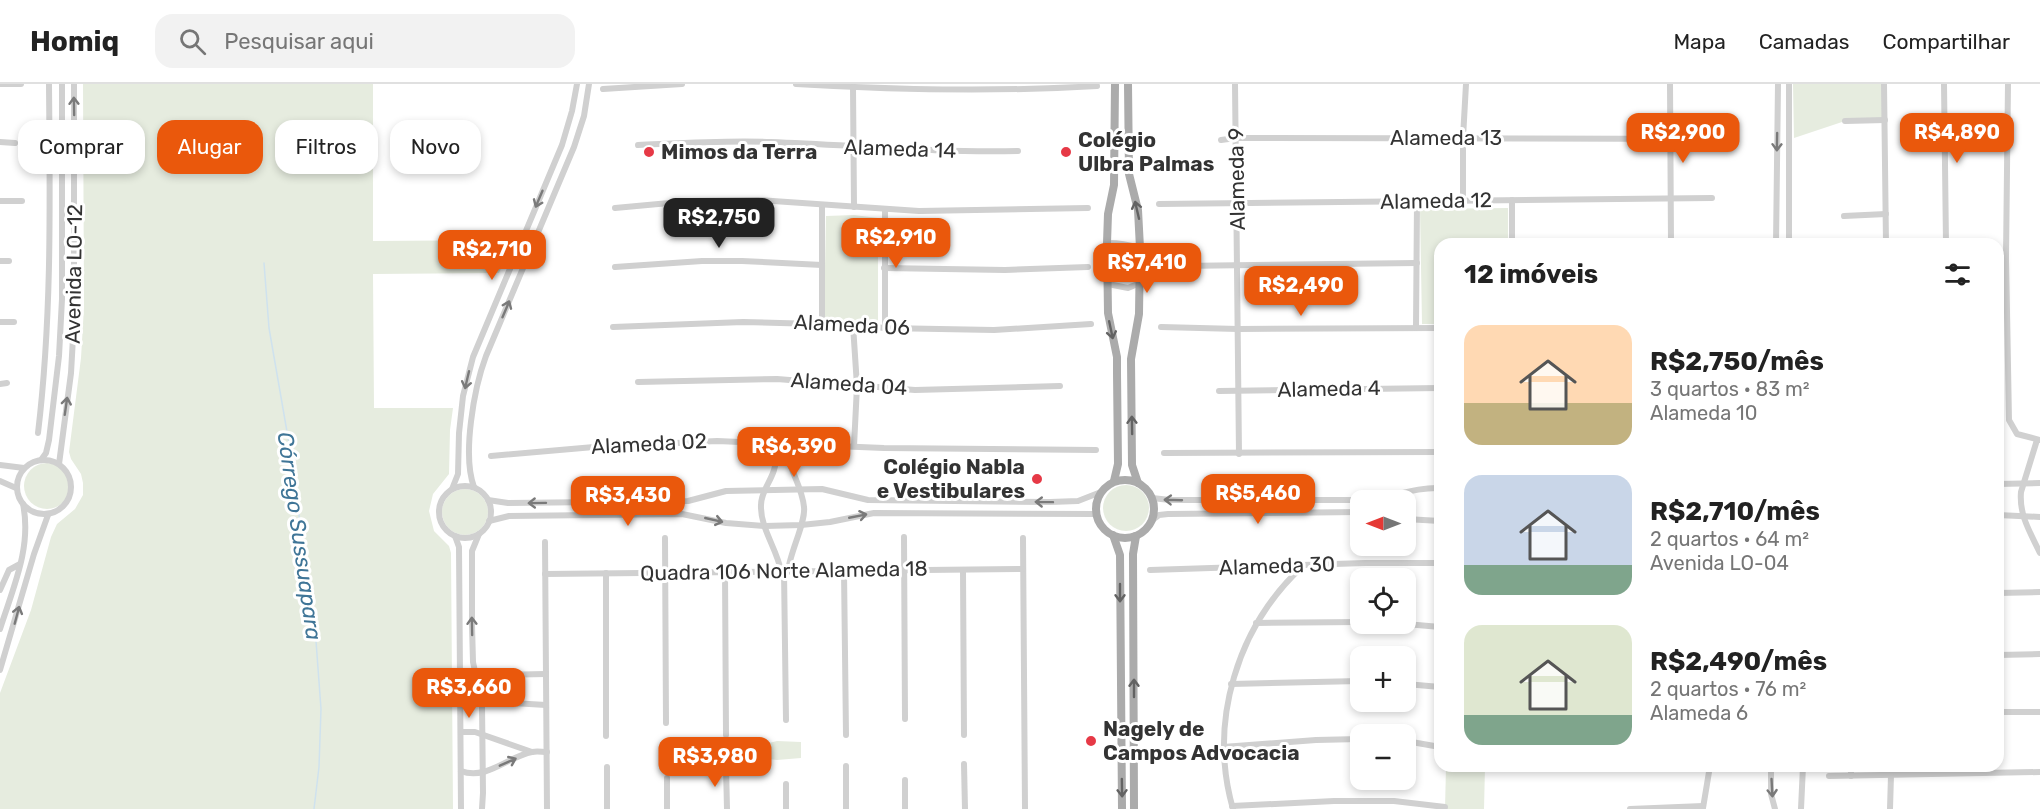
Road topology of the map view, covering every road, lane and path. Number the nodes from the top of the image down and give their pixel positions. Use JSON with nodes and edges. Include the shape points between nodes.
{"nodes":[{"id":1,"x":0,"y":84,"type":"edge"},
{"id":2,"x":21,"y":84,"type":"edge"},
{"id":3,"x":49,"y":84,"type":"edge"},
{"id":4,"x":62,"y":84,"type":"edge"},
{"id":5,"x":74,"y":84,"type":"edge"},
{"id":6,"x":577,"y":84,"type":"edge"},
{"id":7,"x":588,"y":84,"type":"edge"},
{"id":8,"x":682,"y":84,"type":"edge"},
{"id":9,"x":796,"y":84,"type":"edge"},
{"id":10,"x":1115,"y":84,"type":"edge"},
{"id":11,"x":1128,"y":84,"type":"edge"},
{"id":12,"x":1235,"y":84,"type":"edge"},
{"id":13,"x":1670,"y":84,"type":"edge"},
{"id":14,"x":1778,"y":84,"type":"edge"},
{"id":15,"x":1789,"y":84,"type":"edge"},
{"id":16,"x":1884,"y":84,"type":"edge"},
{"id":17,"x":1944,"y":84,"type":"edge"},
{"id":18,"x":2008,"y":84,"type":"edge"},
{"id":19,"x":1464,"y":85,"type":"edge"},
{"id":20,"x":853,"y":86,"type":"edge"},
{"id":21,"x":1097,"y":86,"type":"dead end"},
{"id":22,"x":603,"y":89,"type":"dead end"},
{"id":23,"x":62,"y":118,"type":"joint"},
{"id":24,"x":50,"y":120,"type":"edge"},
{"id":25,"x":54,"y":120,"type":"edge"},
{"id":26,"x":1885,"y":120,"type":"junction"},
{"id":27,"x":1845,"y":121,"type":"dead end"},
{"id":28,"x":1236,"y":138,"type":"junction"},
{"id":29,"x":1463,"y":138,"type":"junction"},
{"id":30,"x":1671,"y":139,"type":"junction"},
{"id":31,"x":1725,"y":139,"type":"dead end"},
{"id":32,"x":1221,"y":140,"type":"dead end"},
{"id":33,"x":0,"y":142,"type":"edge"},
{"id":34,"x":15,"y":143,"type":"dead end"},
{"id":35,"x":638,"y":145,"type":"dead end"},
{"id":36,"x":854,"y":147,"type":"junction"},
{"id":37,"x":1018,"y":151,"type":"dead end"},
{"id":38,"x":50,"y":174,"type":"edge"},
{"id":39,"x":62,"y":174,"type":"edge"},
{"id":40,"x":1712,"y":198,"type":"dead end"},
{"id":41,"x":1671,"y":199,"type":"junction"},
{"id":42,"x":1512,"y":200,"type":"junction"},
{"id":43,"x":0,"y":201,"type":"edge"},
{"id":44,"x":22,"y":201,"type":"dead end"},
{"id":45,"x":1238,"y":202,"type":"junction"},
{"id":46,"x":1417,"y":202,"type":"junction"},
{"id":47,"x":1463,"y":202,"type":"junction"},
{"id":48,"x":1159,"y":204,"type":"dead end"},
{"id":49,"x":822,"y":205,"type":"junction"},
{"id":50,"x":854,"y":207,"type":"junction"},
{"id":51,"x":615,"y":208,"type":"dead end"},
{"id":52,"x":1088,"y":208,"type":"dead end"},
{"id":53,"x":885,"y":209,"type":"junction"},
{"id":54,"x":1886,"y":214,"type":"junction"},
{"id":55,"x":1844,"y":216,"type":"dead end"},
{"id":56,"x":63,"y":223,"type":"junction"},
{"id":57,"x":50,"y":226,"type":"junction"},
{"id":58,"x":1512,"y":238,"type":"edge"},
{"id":59,"x":1671,"y":238,"type":"edge"},
{"id":60,"x":1776,"y":238,"type":"edge"},
{"id":61,"x":1789,"y":238,"type":"edge"},
{"id":62,"x":1886,"y":238,"type":"edge"},
{"id":63,"x":1946,"y":238,"type":"edge"},
{"id":64,"x":51,"y":239,"type":"junction"},
{"id":65,"x":62,"y":241,"type":"junction"},
{"id":66,"x":1107,"y":243,"type":"junction"},
{"id":67,"x":1140,"y":248,"type":"junction"},
{"id":68,"x":2006,"y":258,"type":"joint"},
{"id":69,"x":0,"y":261,"type":"edge"},
{"id":70,"x":9,"y":261,"type":"dead end"},
{"id":71,"x":1417,"y":263,"type":"junction"},
{"id":72,"x":1238,"y":264,"type":"junction"},
{"id":73,"x":822,"y":265,"type":"junction"},
{"id":74,"x":1180,"y":266,"type":"junction"},
{"id":75,"x":615,"y":267,"type":"dead end"},
{"id":76,"x":884,"y":267,"type":"junction"},
{"id":77,"x":1088,"y":267,"type":"dead end"},
{"id":78,"x":1108,"y":284,"type":"junction"},
{"id":79,"x":1139,"y":285,"type":"junction"},
{"id":80,"x":0,"y":322,"type":"edge"},
{"id":81,"x":14,"y":322,"type":"dead end"},
{"id":82,"x":822,"y":324,"type":"junction"},
{"id":83,"x":1091,"y":324,"type":"dead end"},
{"id":84,"x":853,"y":325,"type":"junction"},
{"id":85,"x":61,"y":327,"type":"junction"},
{"id":86,"x":613,"y":327,"type":"dead end"},
{"id":87,"x":1161,"y":327,"type":"dead end"},
{"id":88,"x":885,"y":328,"type":"junction"},
{"id":89,"x":1416,"y":328,"type":"junction"},
{"id":90,"x":1434,"y":328,"type":"edge"},
{"id":91,"x":1238,"y":329,"type":"junction"},
{"id":92,"x":48,"y":330,"type":"junction"},
{"id":93,"x":48,"y":338,"type":"junction"},
{"id":94,"x":60,"y":345,"type":"junction"},
{"id":95,"x":638,"y":382,"type":"dead end"},
{"id":96,"x":857,"y":386,"type":"junction"},
{"id":97,"x":1060,"y":386,"type":"dead end"},
{"id":98,"x":1434,"y":388,"type":"edge"},
{"id":99,"x":1219,"y":391,"type":"dead end"},
{"id":100,"x":1239,"y":391,"type":"junction"},
{"id":101,"x":38,"y":433,"type":"dead end"},
{"id":102,"x":2039,"y":440,"type":"edge"},
{"id":103,"x":776,"y":443,"type":"junction"},
{"id":104,"x":786,"y":443,"type":"junction"},
{"id":105,"x":854,"y":446,"type":"junction"},
{"id":106,"x":1096,"y":450,"type":"dead end"},
{"id":107,"x":1434,"y":452,"type":"edge"},
{"id":108,"x":1164,"y":453,"type":"dead end"},
{"id":109,"x":1239,"y":454,"type":"junction"},
{"id":110,"x":491,"y":456,"type":"dead end"},
{"id":111,"x":41,"y":460,"type":"junction"},
{"id":112,"x":60,"y":464,"type":"junction"},
{"id":113,"x":0,"y":465,"type":"edge"},
{"id":114,"x":24,"y":468,"type":"junction"},
{"id":115,"x":0,"y":481,"type":"edge"},
{"id":116,"x":1114,"y":481,"type":"junction"},
{"id":117,"x":1138,"y":483,"type":"junction"},
{"id":118,"x":2024,"y":483,"type":"junction"},
{"id":119,"x":2040,"y":483,"type":"edge"},
{"id":120,"x":2004,"y":484,"type":"edge"},
{"id":121,"x":474,"y":487,"type":"junction"},
{"id":122,"x":16,"y":488,"type":"junction"},
{"id":123,"x":1434,"y":488,"type":"edge"},
{"id":124,"x":452,"y":489,"type":"junction"},
{"id":125,"x":764,"y":490,"type":"junction"},
{"id":126,"x":799,"y":490,"type":"junction"},
{"id":127,"x":1101,"y":492,"type":"junction"},
{"id":128,"x":1152,"y":498,"type":"junction"},
{"id":129,"x":488,"y":500,"type":"junction"},
{"id":130,"x":22,"y":504,"type":"junction"},
{"id":131,"x":1350,"y":512,"type":"edge"},
{"id":132,"x":1096,"y":514,"type":"junction"},
{"id":133,"x":48,"y":515,"type":"junction"},
{"id":134,"x":2004,"y":515,"type":"edge"},
{"id":135,"x":2022,"y":516,"type":"junction"},
{"id":136,"x":2040,"y":516,"type":"edge"},
{"id":137,"x":1416,"y":520,"type":"edge"},
{"id":138,"x":489,"y":521,"type":"junction"},
{"id":139,"x":1434,"y":521,"type":"edge"},
{"id":140,"x":1151,"y":522,"type":"junction"},
{"id":141,"x":801,"y":525,"type":"junction"},
{"id":142,"x":765,"y":526,"type":"junction"},
{"id":143,"x":478,"y":534,"type":"junction"},
{"id":144,"x":455,"y":536,"type":"junction"},
{"id":145,"x":1113,"y":536,"type":"junction"},
{"id":146,"x":1136,"y":536,"type":"junction"},
{"id":147,"x":904,"y":537,"type":"dead end"},
{"id":148,"x":665,"y":538,"type":"dead end"},
{"id":149,"x":1023,"y":538,"type":"dead end"},
{"id":150,"x":544,"y":542,"type":"dead end"},
{"id":151,"x":2040,"y":553,"type":"edge"},
{"id":152,"x":1434,"y":563,"type":"edge"},
{"id":153,"x":20,"y":564,"type":"junction"},
{"id":154,"x":1304,"y":564,"type":"junction"},
{"id":155,"x":1023,"y":569,"type":"junction"},
{"id":156,"x":904,"y":570,"type":"junction"},
{"id":157,"x":963,"y":570,"type":"junction"},
{"id":158,"x":1150,"y":570,"type":"dead end"},
{"id":159,"x":784,"y":571,"type":"junction"},
{"id":160,"x":844,"y":571,"type":"junction"},
{"id":161,"x":725,"y":572,"type":"junction"},
{"id":162,"x":606,"y":573,"type":"junction"},
{"id":163,"x":665,"y":573,"type":"junction"},
{"id":164,"x":545,"y":574,"type":"junction"},
{"id":165,"x":0,"y":591,"type":"edge"},
{"id":166,"x":2040,"y":592,"type":"edge"},
{"id":167,"x":2004,"y":593,"type":"edge"},
{"id":168,"x":1350,"y":622,"type":"edge"},
{"id":169,"x":1256,"y":623,"type":"junction"},
{"id":170,"x":1416,"y":625,"type":"edge"},
{"id":171,"x":1434,"y":626,"type":"edge"},
{"id":172,"x":0,"y":629,"type":"edge"},
{"id":173,"x":2040,"y":654,"type":"edge"},
{"id":174,"x":2004,"y":655,"type":"edge"},
{"id":175,"x":0,"y":670,"type":"edge"},
{"id":176,"x":546,"y":674,"type":"junction"},
{"id":177,"x":1350,"y":681,"type":"edge"},
{"id":178,"x":1231,"y":684,"type":"junction"},
{"id":179,"x":1416,"y":685,"type":"edge"},
{"id":180,"x":1434,"y":686,"type":"edge"},
{"id":181,"x":546,"y":705,"type":"junction"},
{"id":182,"x":2004,"y":712,"type":"edge"},
{"id":183,"x":2040,"y":712,"type":"edge"},
{"id":184,"x":905,"y":719,"type":"dead end"},
{"id":185,"x":786,"y":720,"type":"dead end"},
{"id":186,"x":666,"y":723,"type":"dead end"},
{"id":187,"x":461,"y":732,"type":"junction"},
{"id":188,"x":483,"y":735,"type":"junction"},
{"id":189,"x":726,"y":735,"type":"dead end"},
{"id":190,"x":846,"y":735,"type":"dead end"},
{"id":191,"x":964,"y":735,"type":"dead end"},
{"id":192,"x":606,"y":736,"type":"dead end"},
{"id":193,"x":1350,"y":739,"type":"edge"},
{"id":194,"x":1416,"y":743,"type":"edge"},
{"id":195,"x":1434,"y":746,"type":"edge"},
{"id":196,"x":1224,"y":747,"type":"junction"},
{"id":197,"x":533,"y":752,"type":"junction"},
{"id":198,"x":547,"y":752,"type":"junction"},
{"id":199,"x":964,"y":764,"type":"dead end"},
{"id":200,"x":726,"y":766,"type":"dead end"},
{"id":201,"x":846,"y":766,"type":"dead end"},
{"id":202,"x":607,"y":767,"type":"dead end"},
{"id":203,"x":461,"y":771,"type":"junction"},
{"id":204,"x":483,"y":772,"type":"junction"},
{"id":205,"x":1709,"y":772,"type":"edge"},
{"id":206,"x":1772,"y":772,"type":"edge"},
{"id":207,"x":1803,"y":772,"type":"edge"},
{"id":208,"x":1851,"y":772,"type":"edge"},
{"id":209,"x":2040,"y":772,"type":"edge"},
{"id":210,"x":1891,"y":775,"type":"junction"},
{"id":211,"x":1829,"y":776,"type":"dead end"},
{"id":212,"x":1851,"y":776,"type":"junction"},
{"id":213,"x":666,"y":778,"type":"dead end"},
{"id":214,"x":905,"y":780,"type":"dead end"},
{"id":215,"x":786,"y":784,"type":"dead end"},
{"id":216,"x":1445,"y":807,"type":"dead end"},
{"id":217,"x":1233,"y":808,"type":"edge"},
{"id":218,"x":1703,"y":808,"type":"edge"},
{"id":219,"x":461,"y":809,"type":"edge"},
{"id":220,"x":482,"y":809,"type":"edge"},
{"id":221,"x":547,"y":809,"type":"edge"},
{"id":222,"x":608,"y":809,"type":"edge"},
{"id":223,"x":667,"y":809,"type":"edge"},
{"id":224,"x":727,"y":809,"type":"edge"},
{"id":225,"x":786,"y":809,"type":"edge"},
{"id":226,"x":846,"y":809,"type":"edge"},
{"id":227,"x":905,"y":809,"type":"edge"},
{"id":228,"x":965,"y":809,"type":"edge"},
{"id":229,"x":1026,"y":809,"type":"edge"},
{"id":230,"x":1122,"y":809,"type":"edge"},
{"id":231,"x":1134,"y":809,"type":"edge"},
{"id":232,"x":1630,"y":809,"type":"edge"},
{"id":233,"x":1775,"y":809,"type":"edge"},
{"id":234,"x":1801,"y":809,"type":"edge"},
{"id":235,"x":1890,"y":809,"type":"edge"}],
"edges":[{"from":1,"to":2,"type":"street"},
{"from":3,"to":24,"type":"street"},
{"from":4,"to":23,"type":"street","name":"Avenida LO-12"},
{"from":112,"to":5,"type":"street","name":"Avenida LO-12","one_way":true,"via":[[74,320]]},
{"from":6,"to":124,"type":"street","one_way":true,"via":[[562,145],[473,357],[463,396],[458,474]]},
{"from":121,"to":7,"type":"street","one_way":true,"via":[[471,430],[479,378],[571,155],[584,116]]},
{"from":8,"to":22,"type":"street"},
{"from":9,"to":20,"type":"street"},
{"from":10,"to":66,"type":"main road","via":[[1115,174]]},
{"from":67,"to":11,"type":"main road","one_way":true,"via":[[1138,210],[1129,174]]},
{"from":12,"to":28,"type":"street","name":"Alameda 9"},
{"from":13,"to":30,"type":"street"},
{"from":14,"to":60,"type":"street","one_way":true},
{"from":15,"to":61,"type":"street"},
{"from":16,"to":26,"type":"street"},
{"from":17,"to":63,"type":"street"},
{"from":18,"to":68,"type":"street"},
{"from":19,"to":29,"type":"street"},
{"from":20,"to":21,"type":"street","via":[[1029,90]]},
{"from":20,"to":36,"type":"street"},
{"from":23,"to":25,"type":"street"},
{"from":26,"to":27,"type":"street"},
{"from":26,"to":54,"type":"street"},
{"from":28,"to":29,"type":"street","name":"Alameda 13"},
{"from":28,"to":32,"type":"street","name":"Alameda 13"},
{"from":28,"to":45,"type":"street","name":"Alameda 9"},
{"from":29,"to":30,"type":"street","name":"Alameda 13"},
{"from":29,"to":47,"type":"street"},
{"from":30,"to":31,"type":"street","name":"Alameda 13"},
{"from":30,"to":41,"type":"street"},
{"from":33,"to":34,"type":"street"},
{"from":35,"to":36,"type":"street","name":"Alameda 14","via":[[759,142]]},
{"from":36,"to":37,"type":"street","name":"Alameda 14"},
{"from":36,"to":50,"type":"street"},
{"from":38,"to":57,"type":"street"},
{"from":39,"to":56,"type":"street","name":"Avenida LO-12"},
{"from":40,"to":41,"type":"street","name":"Alameda 12"},
{"from":41,"to":42,"type":"street","name":"Alameda 12"},
{"from":41,"to":59,"type":"street"},
{"from":42,"to":47,"type":"street","name":"Alameda 12"},
{"from":42,"to":58,"type":"street"},
{"from":43,"to":44,"type":"street"},
{"from":45,"to":46,"type":"street","name":"Alameda 12"},
{"from":45,"to":48,"type":"street","name":"Alameda 12"},
{"from":45,"to":72,"type":"street","name":"Alameda 9"},
{"from":46,"to":47,"type":"street","name":"Alameda 12"},
{"from":46,"to":71,"type":"street"},
{"from":49,"to":50,"type":"street"},
{"from":49,"to":51,"type":"street","via":[[758,200]]},
{"from":49,"to":73,"type":"street"},
{"from":50,"to":53,"type":"street"},
{"from":52,"to":53,"type":"street"},
{"from":53,"to":76,"type":"street"},
{"from":54,"to":55,"type":"street"},
{"from":54,"to":62,"type":"street"},
{"from":56,"to":57,"type":"street"},
{"from":56,"to":65,"type":"street","name":"Avenida LO-12"},
{"from":57,"to":64,"type":"street"},
{"from":64,"to":65,"type":"street"},
{"from":64,"to":92,"type":"street"},
{"from":65,"to":85,"type":"street","name":"Avenida LO-12"},
{"from":66,"to":67,"type":"street"},
{"from":66,"to":78,"type":"main road"},
{"from":67,"to":74,"type":"street"},
{"from":67,"to":79,"type":"main road"},
{"from":68,"to":102,"type":"street","via":[[2009,420],[2017,434]]},
{"from":69,"to":70,"type":"street"},
{"from":71,"to":72,"type":"street"},
{"from":71,"to":89,"type":"street"},
{"from":72,"to":74,"type":"street"},
{"from":72,"to":91,"type":"street","name":"Alameda 9"},
{"from":73,"to":75,"type":"street","via":[[686,261]]},
{"from":73,"to":82,"type":"street"},
{"from":74,"to":79,"type":"street"},
{"from":76,"to":77,"type":"street"},
{"from":76,"to":88,"type":"street"},
{"from":78,"to":79,"type":"street","via":[[1128,288]]},
{"from":78,"to":116,"type":"main road","one_way":true,"via":[[1108,313],[1118,373],[1118,464]]},
{"from":117,"to":79,"type":"main road","one_way":true,"via":[[1132,465],[1131,359],[1138,323]]},
{"from":80,"to":81,"type":"street"},
{"from":82,"to":84,"type":"street","name":"Alameda 06"},
{"from":82,"to":86,"type":"street","name":"Alameda 06","via":[[715,321]]},
{"from":83,"to":88,"type":"street","name":"Alameda 06","via":[[994,330]]},
{"from":84,"to":88,"type":"street","name":"Alameda 06"},
{"from":84,"to":96,"type":"street"},
{"from":85,"to":92,"type":"street"},
{"from":85,"to":94,"type":"street","name":"Avenida LO-12"},
{"from":87,"to":91,"type":"street"},
{"from":89,"to":90,"type":"street"},
{"from":89,"to":91,"type":"street"},
{"from":91,"to":100,"type":"street","name":"Alameda 9"},
{"from":92,"to":93,"type":"street"},
{"from":93,"to":94,"type":"street"},
{"from":93,"to":101,"type":"street"},
{"from":94,"to":111,"type":"street","name":"Avenida LO-12","via":[[49,440]]},
{"from":95,"to":96,"type":"street","name":"Alameda 04","via":[[777,379]]},
{"from":96,"to":97,"type":"street","name":"Alameda 04","via":[[915,390]]},
{"from":96,"to":105,"type":"street"},
{"from":98,"to":100,"type":"street","name":"Alameda 4"},
{"from":99,"to":100,"type":"street","name":"Alameda 4"},
{"from":100,"to":109,"type":"street","name":"Alameda 9"},
{"from":102,"to":118,"type":"street"},
{"from":103,"to":104,"type":"street","name":"Alameda 02"},
{"from":103,"to":110,"type":"street","name":"Alameda 02","via":[[688,442]]},
{"from":103,"to":125,"type":"street","via":[[773,473]]},
{"from":104,"to":105,"type":"street","name":"Alameda 02"},
{"from":104,"to":126,"type":"street"},
{"from":105,"to":106,"type":"street","name":"Alameda 02"},
{"from":107,"to":109,"type":"street"},
{"from":108,"to":109,"type":"street"},
{"from":111,"to":112,"type":"street"},
{"from":111,"to":114,"type":"street"},
{"from":112,"to":133,"type":"street","via":[[70,477],[71,494],[63,508]]},
{"from":113,"to":114,"type":"street"},
{"from":114,"to":122,"type":"street"},
{"from":115,"to":122,"type":"street"},
{"from":116,"to":117,"type":"main road"},
{"from":116,"to":127,"type":"main road"},
{"from":117,"to":128,"type":"main road"},
{"from":118,"to":119,"type":"street"},
{"from":118,"to":120,"type":"street"},
{"from":118,"to":135,"type":"street"},
{"from":121,"to":124,"type":"street"},
{"from":121,"to":129,"type":"street"},
{"from":122,"to":130,"type":"street"},
{"from":123,"to":128,"type":"street","one_way":true,"via":[[1369,500]]},
{"from":124,"to":144,"type":"street","via":[[443,498],[439,513],[443,526]]},
{"from":125,"to":126,"type":"street"},
{"from":125,"to":129,"type":"street","one_way":true,"via":[[726,490],[687,501]]},
{"from":125,"to":142,"type":"street","via":[[761,516]]},
{"from":127,"to":126,"type":"street","one_way":true,"via":[[1078,501],[1050,502],[868,500],[822,489]]},
{"from":126,"to":141,"type":"street","via":[[805,507]]},
{"from":127,"to":132,"type":"main road"},
{"from":128,"to":140,"type":"main road"},
{"from":129,"to":138,"type":"street"},
{"from":130,"to":133,"type":"street","via":[[33,513]]},
{"from":130,"to":153,"type":"street","via":[[26,536]]},
{"from":131,"to":140,"type":"street","via":[[1168,514]]},
{"from":141,"to":132,"type":"street","one_way":true,"via":[[874,513]]},
{"from":132,"to":145,"type":"main road","via":[[1099,523]]},
{"from":175,"to":133,"type":"street","one_way":true},
{"from":134,"to":135,"type":"street"},
{"from":135,"to":136,"type":"street"},
{"from":135,"to":151,"type":"street"},
{"from":137,"to":139,"type":"street"},
{"from":138,"to":142,"type":"street","one_way":true,"via":[[509,516],[682,514]]},
{"from":138,"to":143,"type":"street"},
{"from":140,"to":146,"type":"main road"},
{"from":141,"to":142,"type":"street"},
{"from":141,"to":159,"type":"street"},
{"from":142,"to":159,"type":"street"},
{"from":143,"to":144,"type":"street"},
{"from":188,"to":143,"type":"street","one_way":true,"via":[[472,636],[472,550]]},
{"from":144,"to":187,"type":"street","via":[[459,546]]},
{"from":145,"to":146,"type":"main road"},
{"from":145,"to":230,"type":"main road","one_way":true,"via":[[1120,555]]},
{"from":231,"to":146,"type":"main road","one_way":true},
{"from":147,"to":156,"type":"street"},
{"from":148,"to":163,"type":"street"},
{"from":149,"to":155,"type":"street"},
{"from":150,"to":164,"type":"street"},
{"from":152,"to":154,"type":"street","name":"Alameda 30"},
{"from":153,"to":165,"type":"street","via":[[9,570]]},
{"from":153,"to":172,"type":"street"},
{"from":154,"to":158,"type":"street","name":"Alameda 30"},
{"from":154,"to":169,"type":"street","via":[[1287,580]]},
{"from":155,"to":157,"type":"street","name":"Quadra 106 Norte Alameda 18"},
{"from":155,"to":229,"type":"street"},
{"from":156,"to":157,"type":"street","name":"Quadra 106 Norte Alameda 18"},
{"from":156,"to":160,"type":"street","name":"Quadra 106 Norte Alameda 18"},
{"from":156,"to":184,"type":"street"},
{"from":157,"to":191,"type":"street"},
{"from":159,"to":160,"type":"street","name":"Quadra 106 Norte Alameda 18"},
{"from":159,"to":161,"type":"street","name":"Quadra 106 Norte Alameda 18"},
{"from":159,"to":185,"type":"street"},
{"from":160,"to":190,"type":"street"},
{"from":161,"to":163,"type":"street","name":"Quadra 106 Norte Alameda 18"},
{"from":161,"to":189,"type":"street"},
{"from":162,"to":163,"type":"street","name":"Quadra 106 Norte Alameda 18"},
{"from":162,"to":164,"type":"street","name":"Quadra 106 Norte Alameda 18"},
{"from":162,"to":192,"type":"street"},
{"from":163,"to":186,"type":"street"},
{"from":164,"to":176,"type":"street"},
{"from":166,"to":167,"type":"street"},
{"from":168,"to":169,"type":"street"},
{"from":169,"to":178,"type":"street"},
{"from":170,"to":171,"type":"street"},
{"from":173,"to":174,"type":"street"},
{"from":176,"to":181,"type":"street"},
{"from":176,"to":181,"type":"street","via":[[489,678],[495,702]]},
{"from":177,"to":178,"type":"street"},
{"from":178,"to":196,"type":"street"},
{"from":179,"to":180,"type":"street"},
{"from":181,"to":198,"type":"street"},
{"from":182,"to":183,"type":"street"},
{"from":187,"to":188,"type":"street"},
{"from":187,"to":203,"type":"street"},
{"from":188,"to":197,"type":"street"},
{"from":188,"to":204,"type":"street"},
{"from":193,"to":196,"type":"street"},
{"from":194,"to":195,"type":"street"},
{"from":196,"to":217,"type":"street"},
{"from":197,"to":198,"type":"street"},
{"from":204,"to":197,"type":"street","one_way":true},
{"from":198,"to":221,"type":"street"},
{"from":199,"to":228,"type":"street"},
{"from":200,"to":224,"type":"street"},
{"from":201,"to":226,"type":"street"},
{"from":202,"to":222,"type":"street"},
{"from":203,"to":204,"type":"street"},
{"from":203,"to":219,"type":"street"},
{"from":204,"to":220,"type":"street"},
{"from":205,"to":218,"type":"street"},
{"from":206,"to":233,"type":"street","one_way":true},
{"from":207,"to":234,"type":"street"},
{"from":208,"to":212,"type":"street"},
{"from":209,"to":210,"type":"street"},
{"from":210,"to":212,"type":"street"},
{"from":210,"to":235,"type":"street"},
{"from":211,"to":212,"type":"street"},
{"from":213,"to":223,"type":"street"},
{"from":214,"to":227,"type":"street"},
{"from":215,"to":225,"type":"street"},
{"from":216,"to":217,"type":"street","via":[[1346,801]]},
{"from":218,"to":232,"type":"street"}]}
